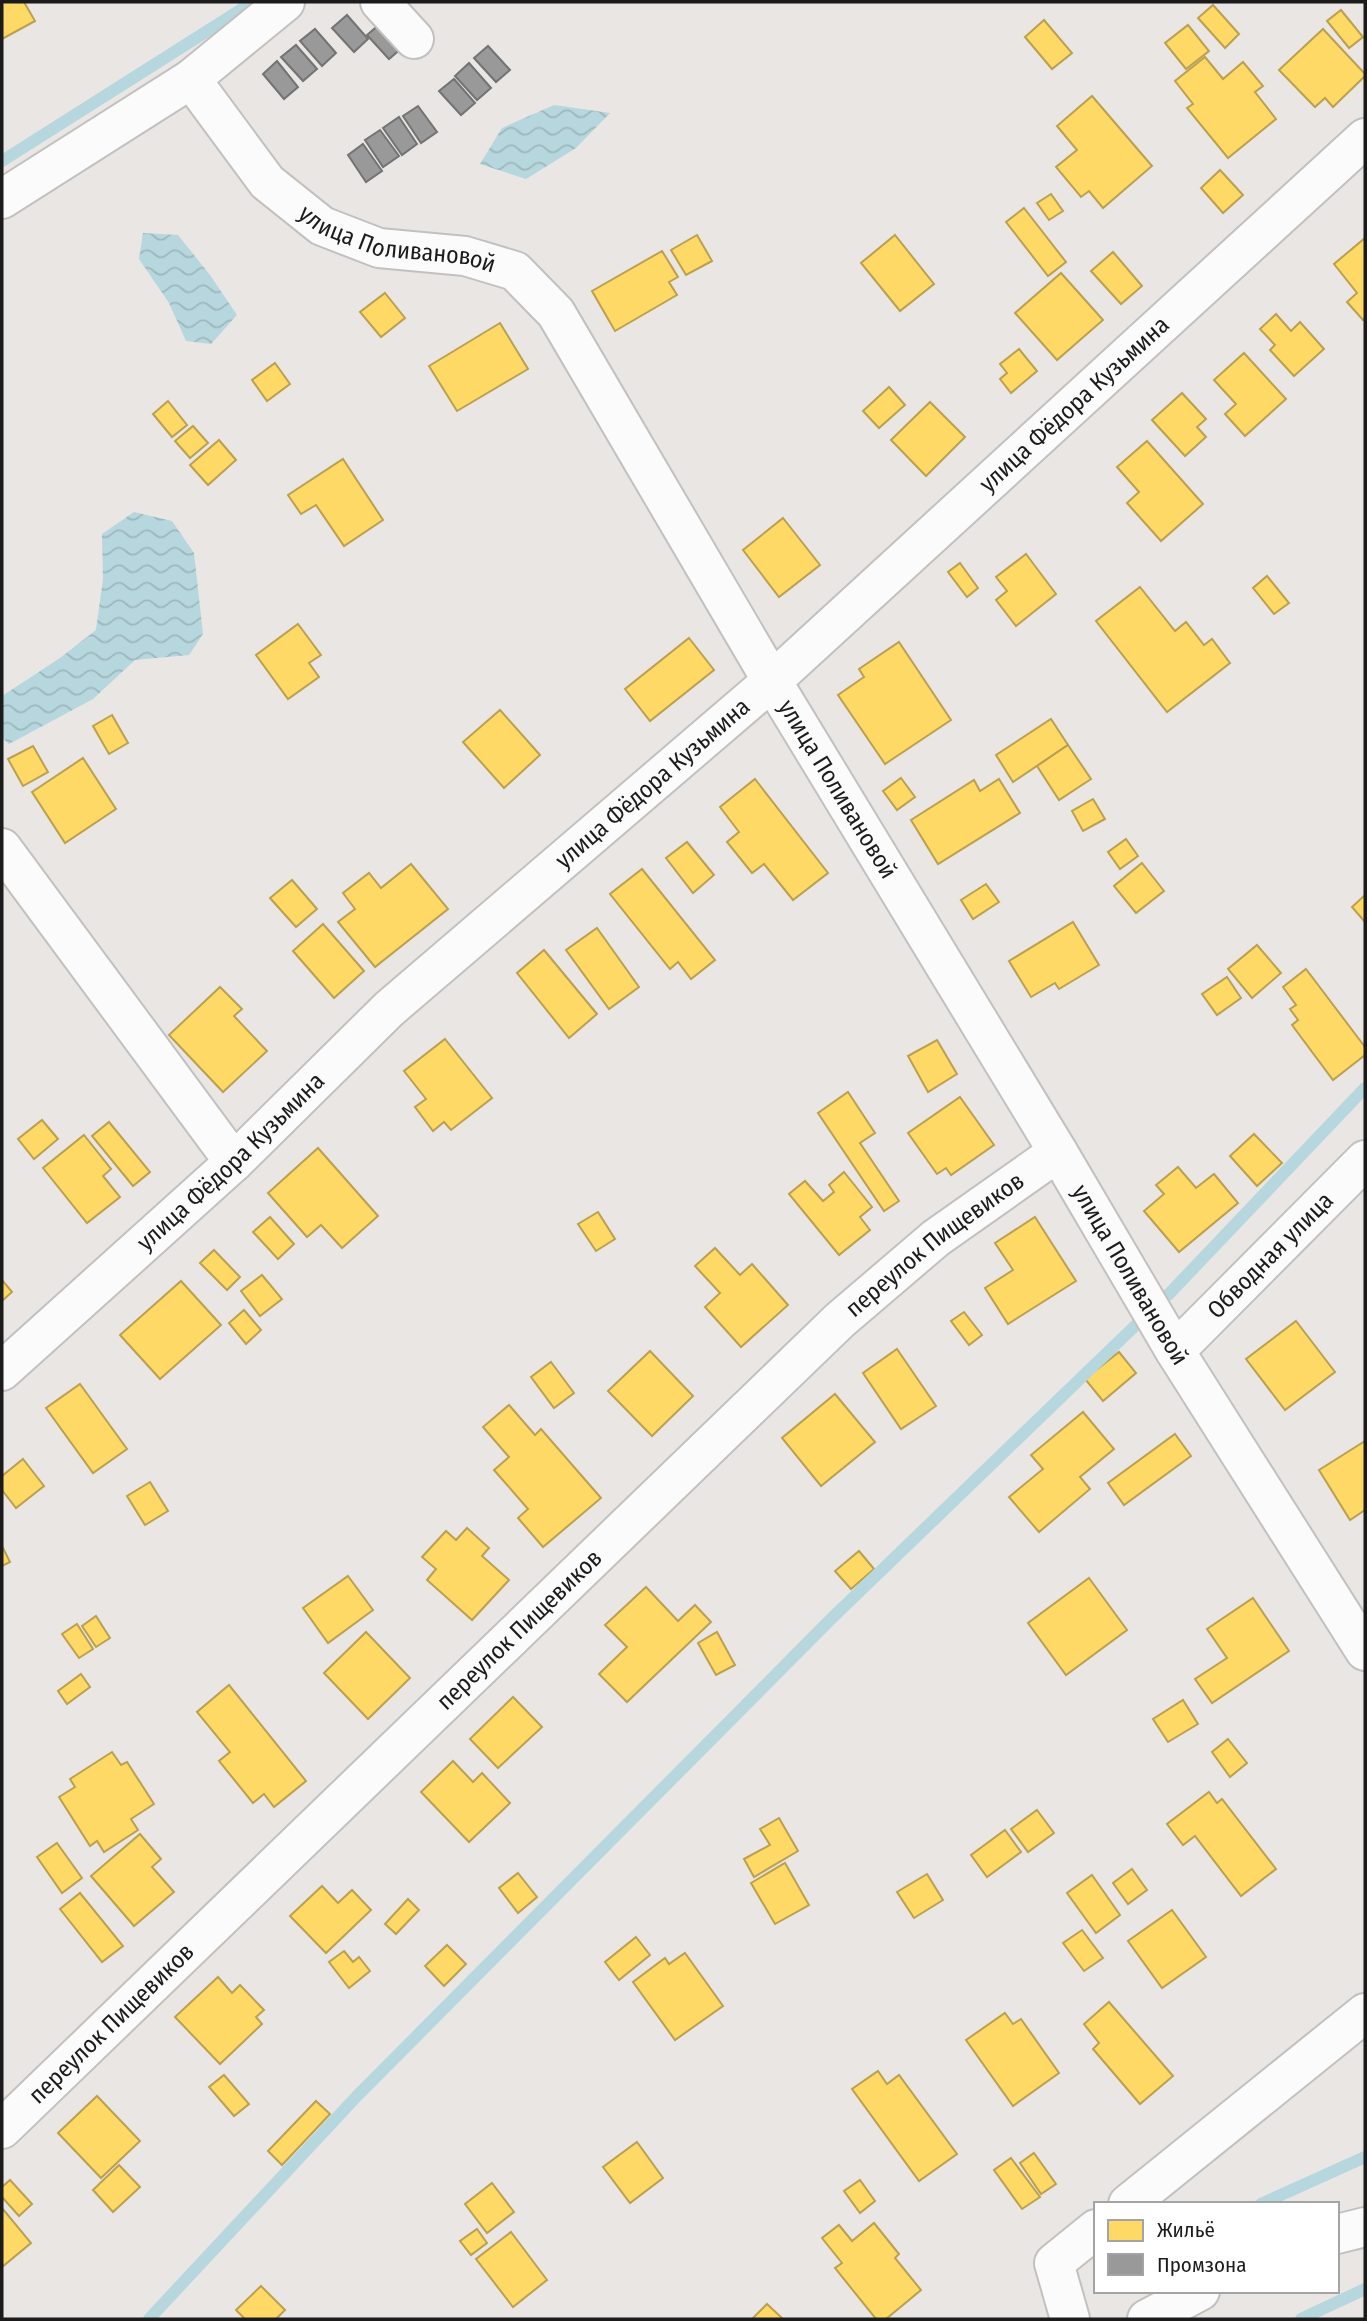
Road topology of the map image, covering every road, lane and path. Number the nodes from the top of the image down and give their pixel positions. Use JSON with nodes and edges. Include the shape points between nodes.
{"nodes":[{"id":1,"x":285,"y":2,"type":"edge"},
{"id":2,"x":380,"y":2,"type":"edge"},
{"id":3,"x":414,"y":39,"type":"dead end"},
{"id":4,"x":191,"y":79,"type":"junction"},
{"id":5,"x":1365,"y":138,"type":"edge"},
{"id":6,"x":2,"y":200,"type":"edge"},
{"id":7,"x":772,"y":681,"type":"junction"},
{"id":8,"x":2,"y":848,"type":"edge"},
{"id":9,"x":1058,"y":1152,"type":"junction"},
{"id":10,"x":1365,"y":1160,"type":"edge"},
{"id":11,"x":234,"y":1162,"type":"junction"},
{"id":12,"x":1175,"y":1351,"type":"junction"},
{"id":13,"x":2,"y":1371,"type":"edge"},
{"id":14,"x":1365,"y":1651,"type":"edge"},
{"id":15,"x":1365,"y":2013,"type":"edge"},
{"id":16,"x":2,"y":2129,"type":"edge"},
{"id":17,"x":1130,"y":2202,"type":"edge"},
{"id":18,"x":1365,"y":2227,"type":"edge"},
{"id":19,"x":1094,"y":2231,"type":"edge"},
{"id":20,"x":1339,"y":2234,"type":"edge"},
{"id":21,"x":1196,"y":2293,"type":"edge"},
{"id":22,"x":1070,"y":2319,"type":"edge"},
{"id":23,"x":1147,"y":2319,"type":"edge"}],
"edges":[{"from":1,"to":4,"type":"street"},
{"from":2,"to":3,"type":"street"},
{"from":4,"to":6,"type":"street"},
{"from":4,"to":7,"type":"street","name":"улица Поливановой","via":[[267,181],[322,226],[379,248],[465,256],[515,271],[556,313]]},
{"from":5,"to":7,"type":"street","name":"улица Фёдора Кузьмина"},
{"from":7,"to":9,"type":"street","name":"улица Поливановой"},
{"from":7,"to":11,"type":"street","name":"улица Фёдора Кузьмина","via":[[389,1009]]},
{"from":8,"to":11,"type":"street"},
{"from":9,"to":12,"type":"street","name":"улица Поливановой"},
{"from":9,"to":16,"type":"street","name":"переулок Пищевиков","via":[[936,1238],[840,1320]]},
{"from":10,"to":12,"type":"street","name":"Обводная улица"},
{"from":11,"to":13,"type":"street","name":"улица Фёдора Кузьмина"},
{"from":12,"to":14,"type":"street","name":"улица Поливановой"},
{"from":15,"to":17,"type":"street"},
{"from":18,"to":20,"type":"street"},
{"from":19,"to":22,"type":"street","via":[[1054,2263]]},
{"from":21,"to":23,"type":"street"}]}
